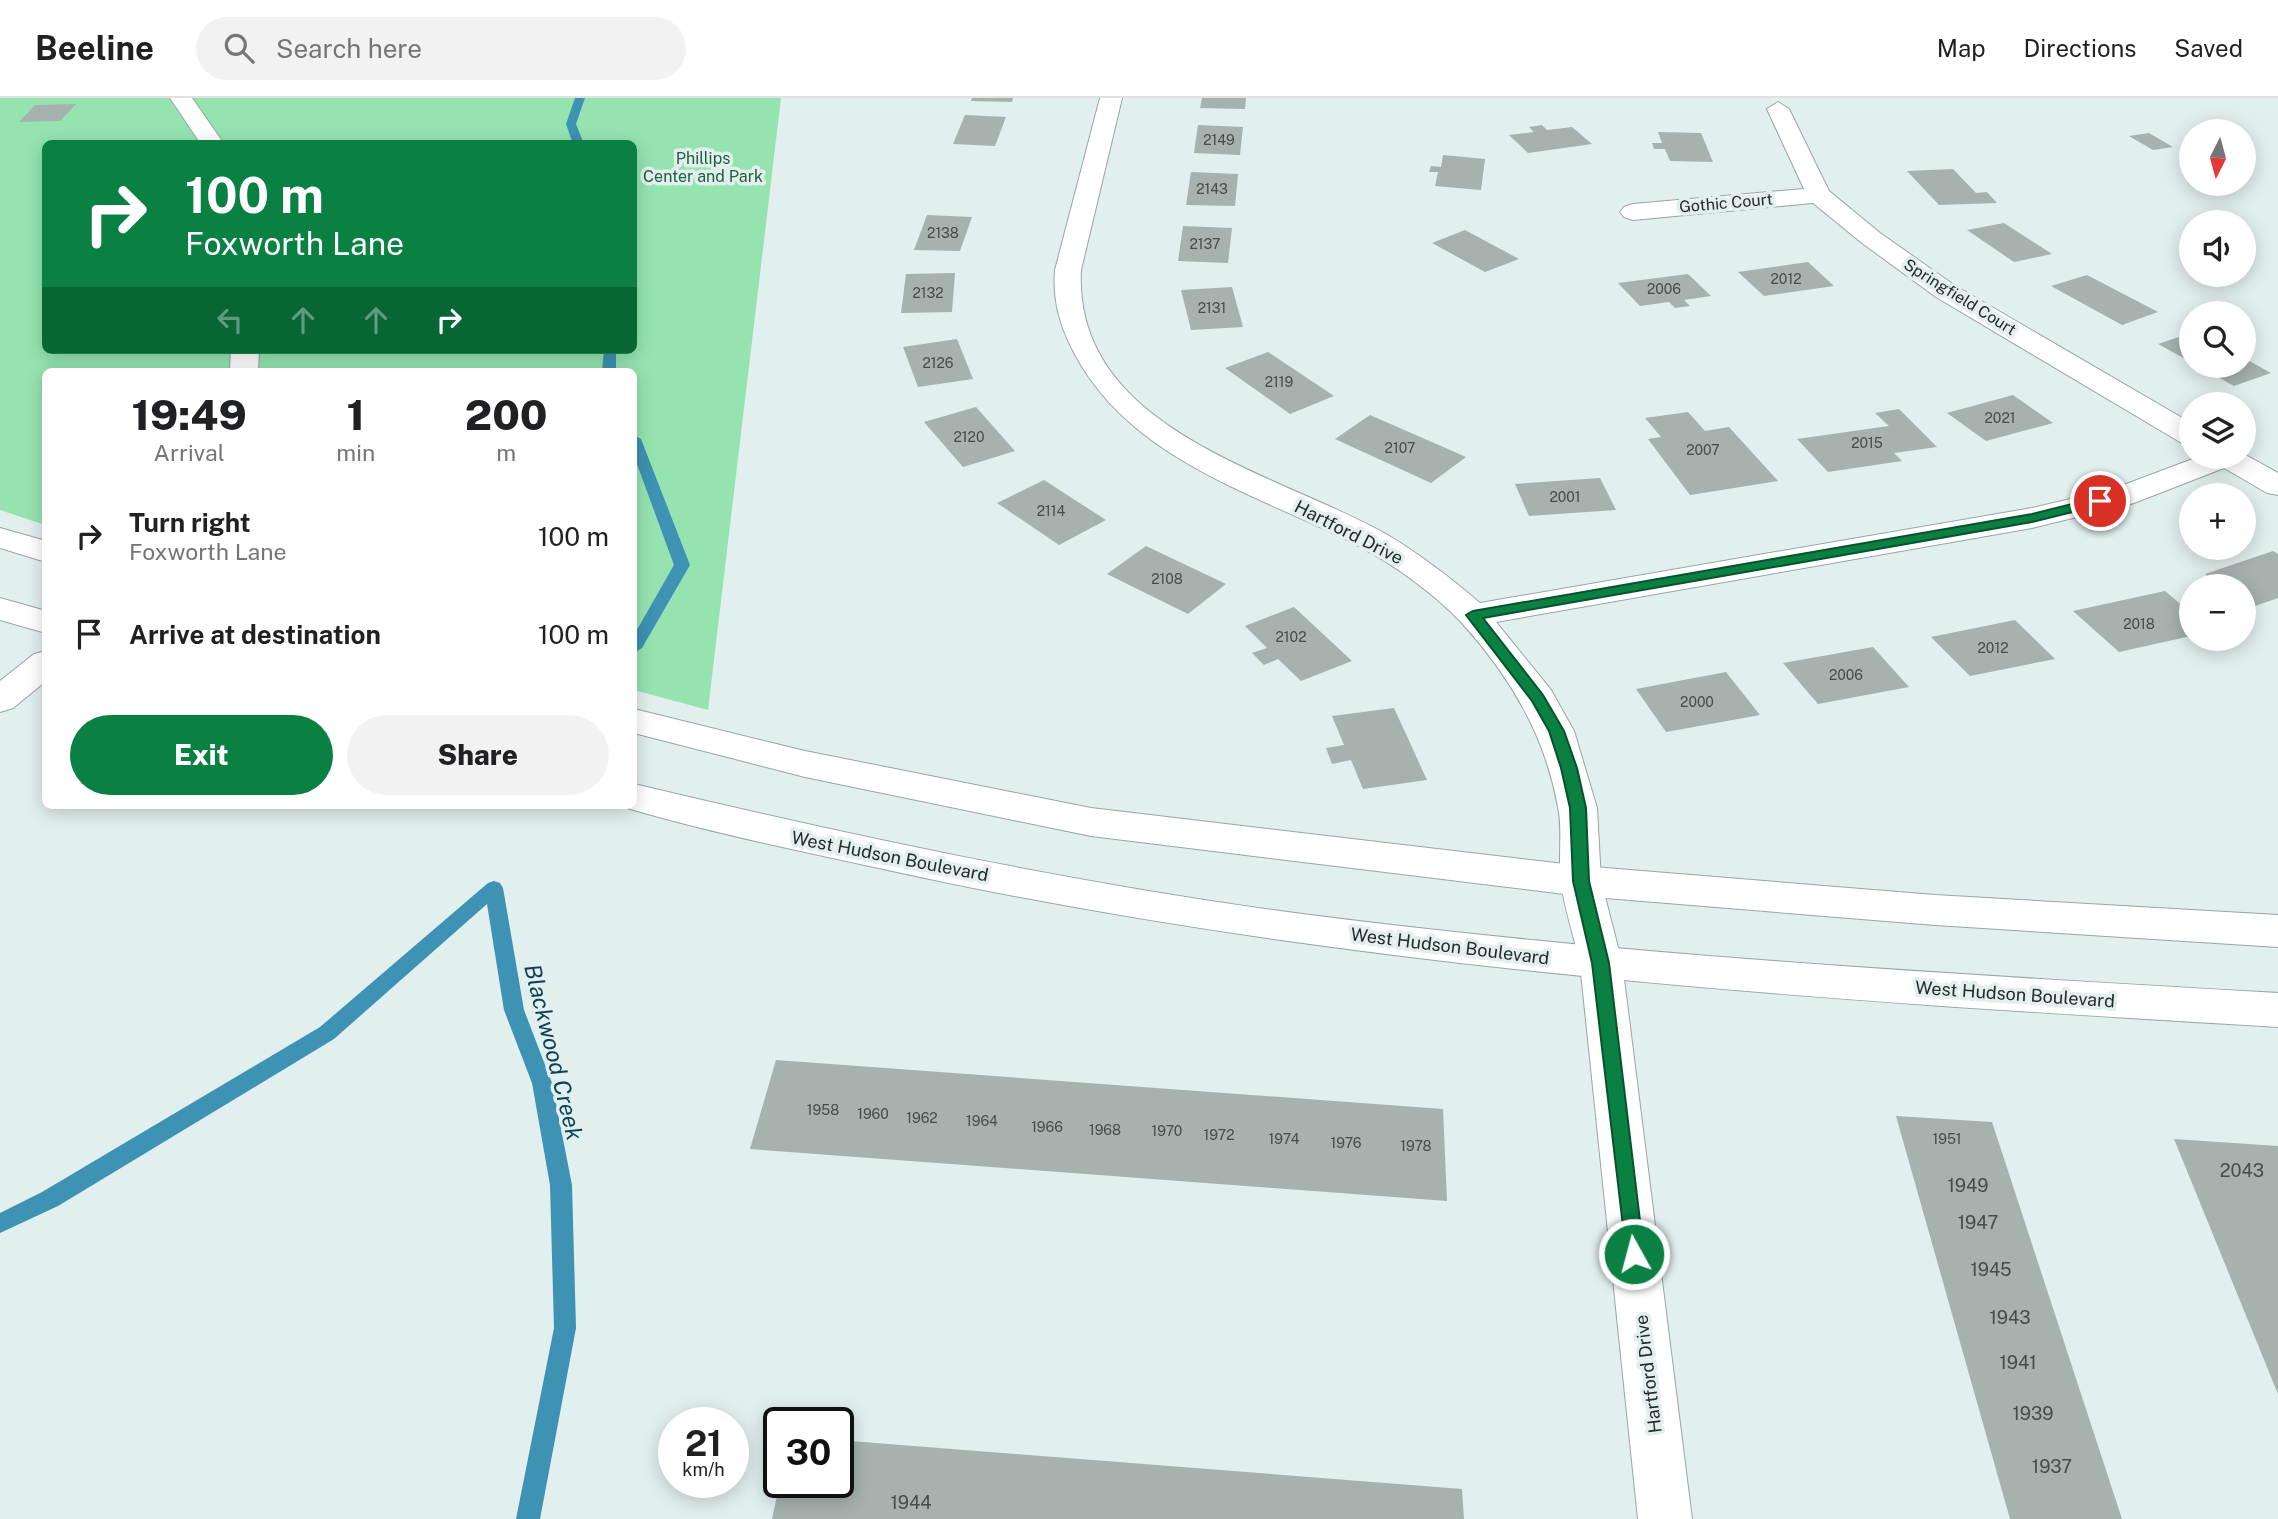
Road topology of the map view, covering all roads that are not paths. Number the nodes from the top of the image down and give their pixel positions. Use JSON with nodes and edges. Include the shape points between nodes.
{"nodes":[{"id":1,"x":181,"y":98,"type":"edge"},
{"id":2,"x":1111,"y":98,"type":"edge"},
{"id":3,"x":1778,"y":109,"type":"dead end"},
{"id":4,"x":210,"y":140,"type":"edge"},
{"id":5,"x":1819,"y":195,"type":"junction"},
{"id":6,"x":1633,"y":212,"type":"dead end"},
{"id":7,"x":2179,"y":429,"type":"edge"},
{"id":8,"x":2194,"y":469,"type":"edge"},
{"id":9,"x":2248,"y":469,"type":"edge"},
{"id":10,"x":2278,"y":486,"type":"edge"},
{"id":11,"x":0,"y":538,"type":"edge"},
{"id":12,"x":42,"y":551,"type":"edge"},
{"id":13,"x":0,"y":609,"type":"edge"},
{"id":14,"x":1473,"y":615,"type":"junction"},
{"id":15,"x":42,"y":621,"type":"edge"},
{"id":16,"x":42,"y":665,"type":"edge"},
{"id":17,"x":0,"y":700,"type":"edge"},
{"id":18,"x":637,"y":722,"type":"edge"},
{"id":19,"x":637,"y":798,"type":"edge"},
{"id":20,"x":1581,"y":881,"type":"junction"},
{"id":21,"x":2278,"y":931,"type":"edge"},
{"id":22,"x":1601,"y":963,"type":"junction"},
{"id":23,"x":2278,"y":1010,"type":"edge"},
{"id":24,"x":1665,"y":1519,"type":"edge"}],
"edges":[{"from":1,"to":4,"type":"street"},
{"from":2,"to":14,"type":"street","name":"Hartford Drive","via":[[1067,287],[1074,326],[1107,383],[1137,416],[1169,439],[1208,463],[1378,543]]},
{"from":3,"to":5,"type":"street","name":"Springfield Court"},
{"from":5,"to":6,"type":"street","name":"Gothic Court"},
{"from":5,"to":7,"type":"street","name":"Springfield Court","via":[[1919,274]]},
{"from":8,"to":14,"type":"street","via":[[2123,496],[2032,518]]},
{"from":9,"to":10,"type":"street"},
{"from":11,"to":12,"type":"street"},
{"from":13,"to":15,"type":"street"},
{"from":14,"to":20,"type":"street","name":"Hartford Drive","via":[[1538,698],[1556,731],[1578,808]]},
{"from":16,"to":17,"type":"street"},
{"from":18,"to":20,"type":"street","via":[[805,764],[1091,822]]},
{"from":19,"to":22,"type":"street","name":"West Hudson Boulevard","via":[[793,837],[1114,900],[1368,938]]},
{"from":20,"to":21,"type":"street","via":[[1935,910]]},
{"from":20,"to":22,"type":"street","name":"Hartford Drive"},
{"from":22,"to":23,"type":"street","name":"West Hudson Boulevard"},
{"from":22,"to":24,"type":"street","name":"Hartford Drive"}]}
